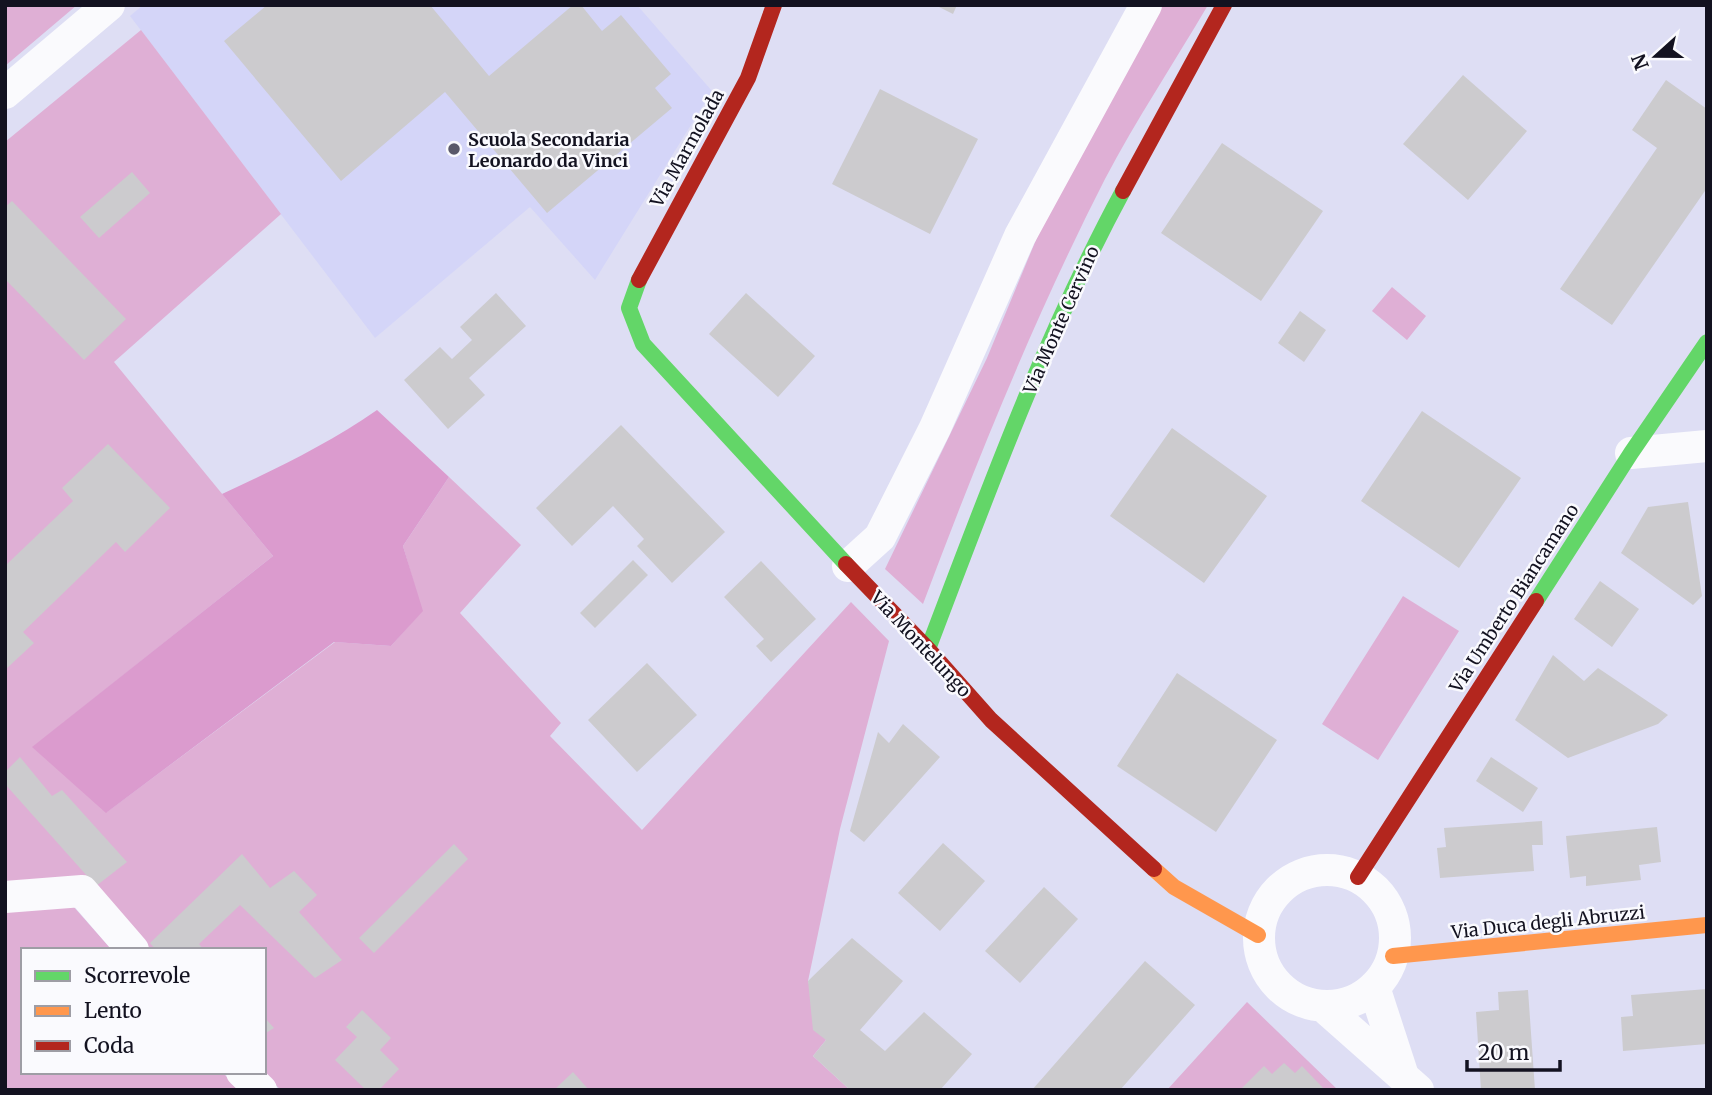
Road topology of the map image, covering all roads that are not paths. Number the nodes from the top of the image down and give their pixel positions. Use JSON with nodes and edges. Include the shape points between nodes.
{"nodes":[{"id":1,"x":108,"y":5,"type":"edge"},
{"id":2,"x":774,"y":5,"type":"edge"},
{"id":3,"x":1146,"y":5,"type":"edge"},
{"id":4,"x":1224,"y":5,"type":"edge"},
{"id":5,"x":5,"y":93,"type":"edge"},
{"id":6,"x":629,"y":308,"type":"joint"},
{"id":7,"x":1707,"y":342,"type":"edge"},
{"id":8,"x":1707,"y":446,"type":"edge"},
{"id":9,"x":1631,"y":453,"type":"junction"},
{"id":10,"x":848,"y":566,"type":"junction"},
{"id":11,"x":928,"y":649,"type":"junction"},
{"id":12,"x":1358,"y":877,"type":"junction"},
{"id":13,"x":5,"y":897,"type":"edge"},
{"id":14,"x":1707,"y":925,"type":"edge"},
{"id":15,"x":1258,"y":935,"type":"junction"},
{"id":16,"x":132,"y":948,"type":"edge"},
{"id":17,"x":1393,"y":956,"type":"junction"},
{"id":18,"x":1374,"y":987,"type":"junction"},
{"id":19,"x":1323,"y":1006,"type":"junction"},
{"id":20,"x":244,"y":1074,"type":"edge"},
{"id":21,"x":1411,"y":1083,"type":"edge"},
{"id":22,"x":261,"y":1090,"type":"edge"}],
"edges":[{"from":1,"to":5,"type":"street"},
{"from":2,"to":6,"type":"street","name":"Via Marmolada","via":[[748,78],[642,270]]},
{"from":3,"to":10,"type":"street","via":[[1020,236],[935,428],[880,537]]},
{"from":4,"to":11,"type":"street","name":"Via Monte Cervino","via":[[1099,236],[1013,425]]},
{"from":6,"to":10,"type":"street","name":"Via Montelungo","via":[[643,344]]},
{"from":7,"to":9,"type":"street","name":"Via Umberto Biancamano"},
{"from":8,"to":9,"type":"street"},
{"from":9,"to":12,"type":"street","name":"Via Umberto Biancamano"},
{"from":10,"to":11,"type":"street","name":"Via Montelungo"},
{"from":11,"to":15,"type":"street","name":"Via Montelungo","via":[[991,720],[1174,887]]},
{"from":12,"to":15,"type":"street","via":[[1336,870],[1312,871],[1290,880],[1264,910]]},
{"from":12,"to":17,"type":"street","via":[[1377,892],[1392,916]]},
{"from":13,"to":16,"type":"street","via":[[82,891]]},
{"from":14,"to":17,"type":"street","name":"Via Duca degli Abruzzi"},
{"from":15,"to":19,"type":"street","via":[[1265,967],[1279,986],[1300,1001]]},
{"from":17,"to":18,"type":"street"},
{"from":18,"to":19,"type":"street","via":[[1354,1001]]},
{"from":18,"to":21,"type":"street"},
{"from":19,"to":21,"type":"street"},
{"from":20,"to":22,"type":"street"}]}
